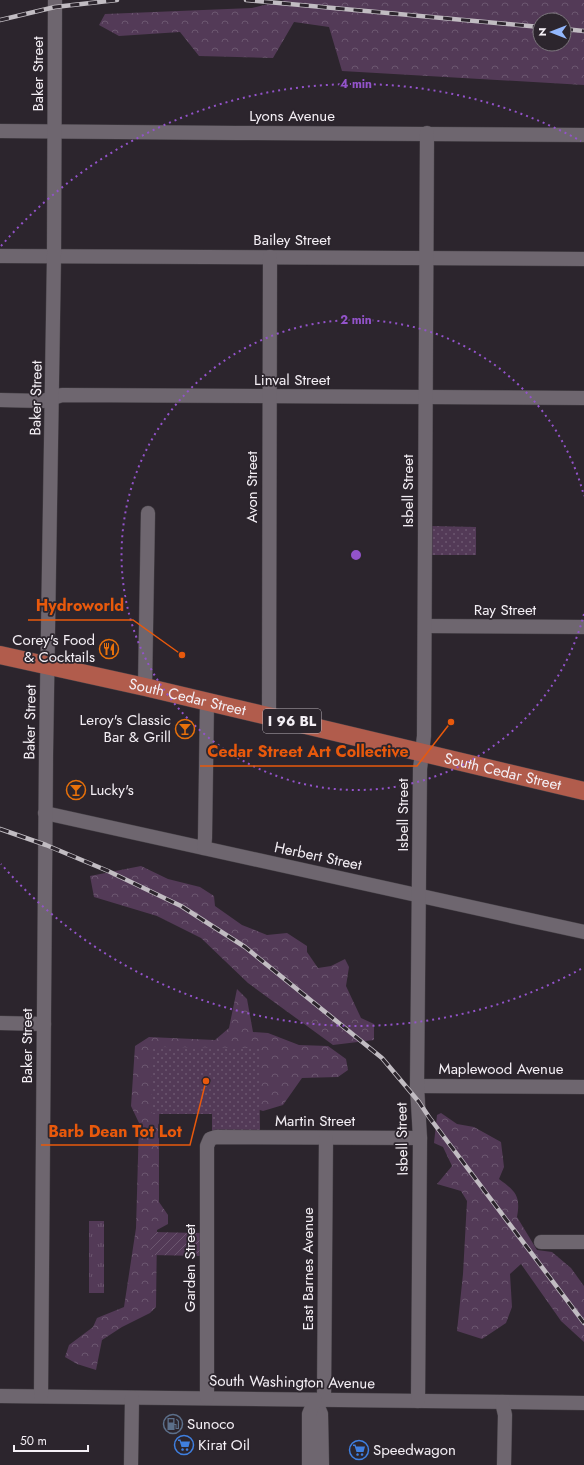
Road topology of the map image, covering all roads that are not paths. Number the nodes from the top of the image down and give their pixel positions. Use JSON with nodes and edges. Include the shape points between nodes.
{"nodes":[{"id":1,"x":55,"y":0,"type":"edge"},
{"id":2,"x":0,"y":131,"type":"edge"},
{"id":3,"x":55,"y":131,"type":"junction"},
{"id":4,"x":427,"y":133,"type":"junction"},
{"id":5,"x":584,"y":135,"type":"edge"},
{"id":6,"x":0,"y":256,"type":"edge"},
{"id":7,"x":54,"y":256,"type":"junction"},
{"id":8,"x":270,"y":257,"type":"junction"},
{"id":9,"x":427,"y":258,"type":"junction"},
{"id":10,"x":584,"y":259,"type":"edge"},
{"id":11,"x":269,"y":396,"type":"junction"},
{"id":12,"x":426,"y":397,"type":"junction"},
{"id":13,"x":53,"y":398,"type":"junction"},
{"id":14,"x":584,"y":398,"type":"edge"},
{"id":15,"x":0,"y":400,"type":"edge"},
{"id":16,"x":148,"y":513,"type":"dead end"},
{"id":17,"x":425,"y":626,"type":"junction"},
{"id":18,"x":584,"y":627,"type":"edge"},
{"id":19,"x":0,"y":655,"type":"edge"},
{"id":20,"x":48,"y":666,"type":"junction"},
{"id":21,"x":145,"y":686,"type":"junction"},
{"id":22,"x":208,"y":701,"type":"junction"},
{"id":23,"x":269,"y":716,"type":"junction"},
{"id":24,"x":422,"y":752,"type":"junction"},
{"id":25,"x":584,"y":791,"type":"edge"},
{"id":26,"x":46,"y":812,"type":"junction"},
{"id":27,"x":204,"y":848,"type":"junction"},
{"id":28,"x":420,"y":896,"type":"junction"},
{"id":29,"x":584,"y":932,"type":"edge"},
{"id":30,"x":0,"y":1023,"type":"edge"},
{"id":31,"x":44,"y":1024,"type":"junction"},
{"id":32,"x":417,"y":1086,"type":"junction"},
{"id":33,"x":584,"y":1087,"type":"edge"},
{"id":34,"x":326,"y":1138,"type":"junction"},
{"id":35,"x":420,"y":1138,"type":"junction"},
{"id":36,"x":210,"y":1139,"type":"joint"},
{"id":37,"x":541,"y":1242,"type":"dead end"},
{"id":38,"x":584,"y":1242,"type":"edge"},
{"id":39,"x":0,"y":1396,"type":"edge"},
{"id":40,"x":41,"y":1396,"type":"junction"},
{"id":41,"x":132,"y":1398,"type":"junction"},
{"id":42,"x":207,"y":1398,"type":"junction"},
{"id":43,"x":320,"y":1400,"type":"junction"},
{"id":44,"x":418,"y":1401,"type":"junction"},
{"id":45,"x":502,"y":1402,"type":"junction"},
{"id":46,"x":584,"y":1402,"type":"edge"},
{"id":47,"x":131,"y":1465,"type":"edge"},
{"id":48,"x":309,"y":1465,"type":"edge"},
{"id":49,"x":322,"y":1465,"type":"edge"},
{"id":50,"x":504,"y":1465,"type":"edge"}],
"edges":[{"from":1,"to":3,"type":"street","name":"Baker Street"},
{"from":2,"to":3,"type":"street","name":"Lyons Avenue"},
{"from":3,"to":4,"type":"street","name":"Lyons Avenue","via":[[236,134]]},
{"from":3,"to":7,"type":"street","name":"Baker Street"},
{"from":4,"to":5,"type":"street","name":"Lyons Avenue"},
{"from":4,"to":9,"type":"street","name":"Isbell Street"},
{"from":6,"to":7,"type":"street","name":"Bailey Street"},
{"from":7,"to":8,"type":"street","name":"Bailey Street"},
{"from":7,"to":13,"type":"street","name":"Baker Street"},
{"from":8,"to":9,"type":"street","name":"Bailey Street"},
{"from":8,"to":11,"type":"street","name":"Avon Street"},
{"from":9,"to":10,"type":"street","name":"Bailey Street"},
{"from":9,"to":12,"type":"street","name":"Isbell Street"},
{"from":11,"to":12,"type":"street","name":"Linval Street"},
{"from":11,"to":13,"type":"street","name":"Linval Street","via":[[62,395]]},
{"from":11,"to":23,"type":"street","name":"Avon Street"},
{"from":12,"to":14,"type":"street","name":"Linval Street"},
{"from":12,"to":17,"type":"street","name":"Isbell Street"},
{"from":13,"to":15,"type":"street","name":"Linval Street","via":[[43,401]]},
{"from":13,"to":20,"type":"street","name":"Baker Street"},
{"from":16,"to":21,"type":"street"},
{"from":17,"to":18,"type":"street","name":"Ray Street"},
{"from":17,"to":24,"type":"street","name":"Isbell Street"},
{"from":19,"to":20,"type":"main road","name":"South Cedar Street","number":"I 96 BL"},
{"from":20,"to":21,"type":"main road","name":"South Cedar Street","number":"I 96 BL"},
{"from":20,"to":26,"type":"street","name":"Baker Street"},
{"from":21,"to":22,"type":"main road","name":"South Cedar Street","number":"I 96 BL"},
{"from":22,"to":23,"type":"main road","name":"South Cedar Street","number":"I 96 BL"},
{"from":22,"to":27,"type":"street"},
{"from":23,"to":24,"type":"main road","name":"South Cedar Street","number":"I 96 BL"},
{"from":24,"to":25,"type":"main road","name":"South Cedar Street","number":"I 96 BL"},
{"from":24,"to":28,"type":"street","name":"Isbell Street"},
{"from":26,"to":27,"type":"street","name":"Herbert Street"},
{"from":26,"to":31,"type":"street","name":"Baker Street"},
{"from":27,"to":28,"type":"street","name":"Herbert Street"},
{"from":28,"to":29,"type":"street","name":"Herbert Street"},
{"from":28,"to":32,"type":"street","name":"Isbell Street"},
{"from":30,"to":31,"type":"street"},
{"from":31,"to":40,"type":"street","name":"Baker Street"},
{"from":32,"to":33,"type":"street","name":"Maplewood Avenue"},
{"from":32,"to":35,"type":"street","name":"Isbell Street"},
{"from":34,"to":35,"type":"street","name":"Martin Street"},
{"from":34,"to":36,"type":"street","name":"Martin Street"},
{"from":34,"to":43,"type":"street","name":"East Barnes Avenue"},
{"from":35,"to":44,"type":"street","name":"Isbell Street"},
{"from":36,"to":42,"type":"street","name":"Garden Street"},
{"from":37,"to":38,"type":"street"},
{"from":39,"to":40,"type":"street","name":"South Washington Avenue"},
{"from":40,"to":41,"type":"street","name":"South Washington Avenue"},
{"from":41,"to":42,"type":"street","name":"South Washington Avenue"},
{"from":41,"to":47,"type":"street"},
{"from":42,"to":43,"type":"street","name":"South Washington Avenue"},
{"from":43,"to":44,"type":"street","name":"South Washington Avenue"},
{"from":43,"to":48,"type":"street","via":[[309,1414]]},
{"from":43,"to":49,"type":"street"},
{"from":44,"to":45,"type":"street","name":"South Washington Avenue"},
{"from":45,"to":46,"type":"street","name":"South Washington Avenue"},
{"from":45,"to":50,"type":"street","via":[[505,1415]]}]}
